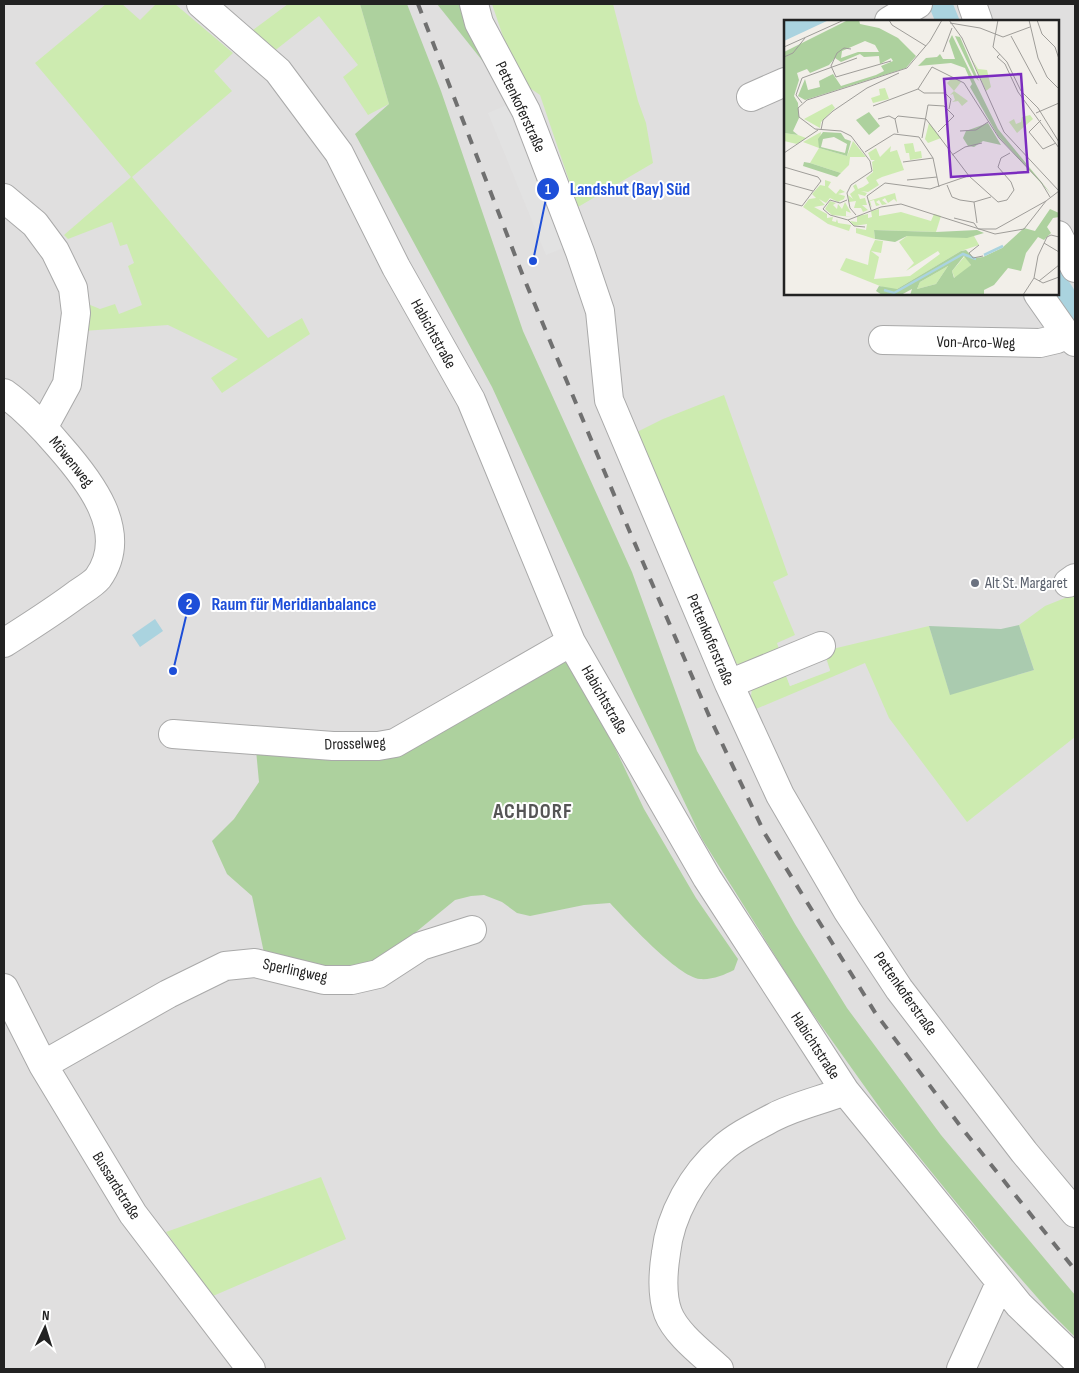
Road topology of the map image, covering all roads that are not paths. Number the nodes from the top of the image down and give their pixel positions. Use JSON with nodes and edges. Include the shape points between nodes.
{"nodes":[{"id":1,"x":201,"y":4,"type":"edge"},
{"id":2,"x":474,"y":4,"type":"edge"},
{"id":3,"x":918,"y":4,"type":"edge"},
{"id":4,"x":972,"y":4,"type":"edge"},
{"id":5,"x":891,"y":20,"type":"edge"},
{"id":6,"x":925,"y":20,"type":"edge"},
{"id":7,"x":978,"y":20,"type":"edge"},
{"id":8,"x":784,"y":82,"type":"edge"},
{"id":9,"x":751,"y":97,"type":"dead end"},
{"id":10,"x":4,"y":198,"type":"edge"},
{"id":11,"x":1059,"y":237,"type":"edge"},
{"id":12,"x":1075,"y":268,"type":"edge"},
{"id":13,"x":1039,"y":295,"type":"edge"},
{"id":14,"x":1071,"y":338,"type":"edge"},
{"id":15,"x":883,"y":340,"type":"dead end"},
{"id":16,"x":4,"y":393,"type":"edge"},
{"id":17,"x":43,"y":428,"type":"junction"},
{"id":18,"x":570,"y":642,"type":"junction"},
{"id":19,"x":4,"y":643,"type":"edge"},
{"id":20,"x":821,"y":646,"type":"dead end"},
{"id":21,"x":729,"y":684,"type":"junction"},
{"id":22,"x":173,"y":734,"type":"dead end"},
{"id":23,"x":472,"y":930,"type":"dead end"},
{"id":24,"x":4,"y":988,"type":"edge"},
{"id":25,"x":43,"y":1065,"type":"junction"},
{"id":26,"x":845,"y":1091,"type":"junction"},
{"id":27,"x":1075,"y":1213,"type":"edge"},
{"id":28,"x":1000,"y":1283,"type":"junction"},
{"id":29,"x":1075,"y":1359,"type":"edge"},
{"id":30,"x":248,"y":1369,"type":"edge"},
{"id":31,"x":719,"y":1369,"type":"edge"},
{"id":32,"x":961,"y":1369,"type":"edge"}],
"edges":[{"from":1,"to":18,"type":"street","name":"Habichtstraße","via":[[278,71],[339,154],[396,267],[471,400]]},
{"from":2,"to":21,"type":"street","name":"Pettenkoferstraße","via":[[480,23],[526,112],[580,252],[600,311],[609,400]]},
{"from":3,"to":5,"type":"street"},
{"from":3,"to":6,"type":"street"},
{"from":4,"to":7,"type":"street"},
{"from":8,"to":9,"type":"street"},
{"from":10,"to":17,"type":"street","name":"Möwenweg","via":[[35,224],[55,251],[73,288],[76,313],[67,384]]},
{"from":11,"to":12,"type":"street"},
{"from":13,"to":14,"type":"street"},
{"from":14,"to":15,"type":"street","name":"Von-Arco-Weg","via":[[1040,343]]},
{"from":16,"to":17,"type":"street"},
{"from":17,"to":19,"type":"street","name":"Möwenweg","via":[[89,482],[100,501],[108,524],[110,544],[106,563],[97,579]]},
{"from":18,"to":22,"type":"street","name":"Drosselweg","via":[[394,743],[333,746]]},
{"from":18,"to":26,"type":"street","name":"Habichtstraße","via":[[707,878]]},
{"from":20,"to":21,"type":"street"},
{"from":21,"to":27,"type":"street","name":"Pettenkoferstraße","via":[[780,795],[847,910],[894,981],[978,1093]]},
{"from":23,"to":25,"type":"street","name":"Sperlingweg","via":[[422,946],[378,974],[352,980],[324,980],[255,963],[225,966],[168,994]]},
{"from":24,"to":25,"type":"street","name":"Bussardstraße"},
{"from":25,"to":30,"type":"street","name":"Bussardstraße","via":[[132,1214]]},
{"from":26,"to":28,"type":"street","name":"Habichtstraße"},
{"from":26,"to":31,"type":"street","via":[[775,1116],[722,1148],[693,1184],[674,1218],[662,1279],[668,1314],[687,1339]]},
{"from":28,"to":29,"type":"street","name":"Habichtstraße"},
{"from":28,"to":32,"type":"street"}]}
